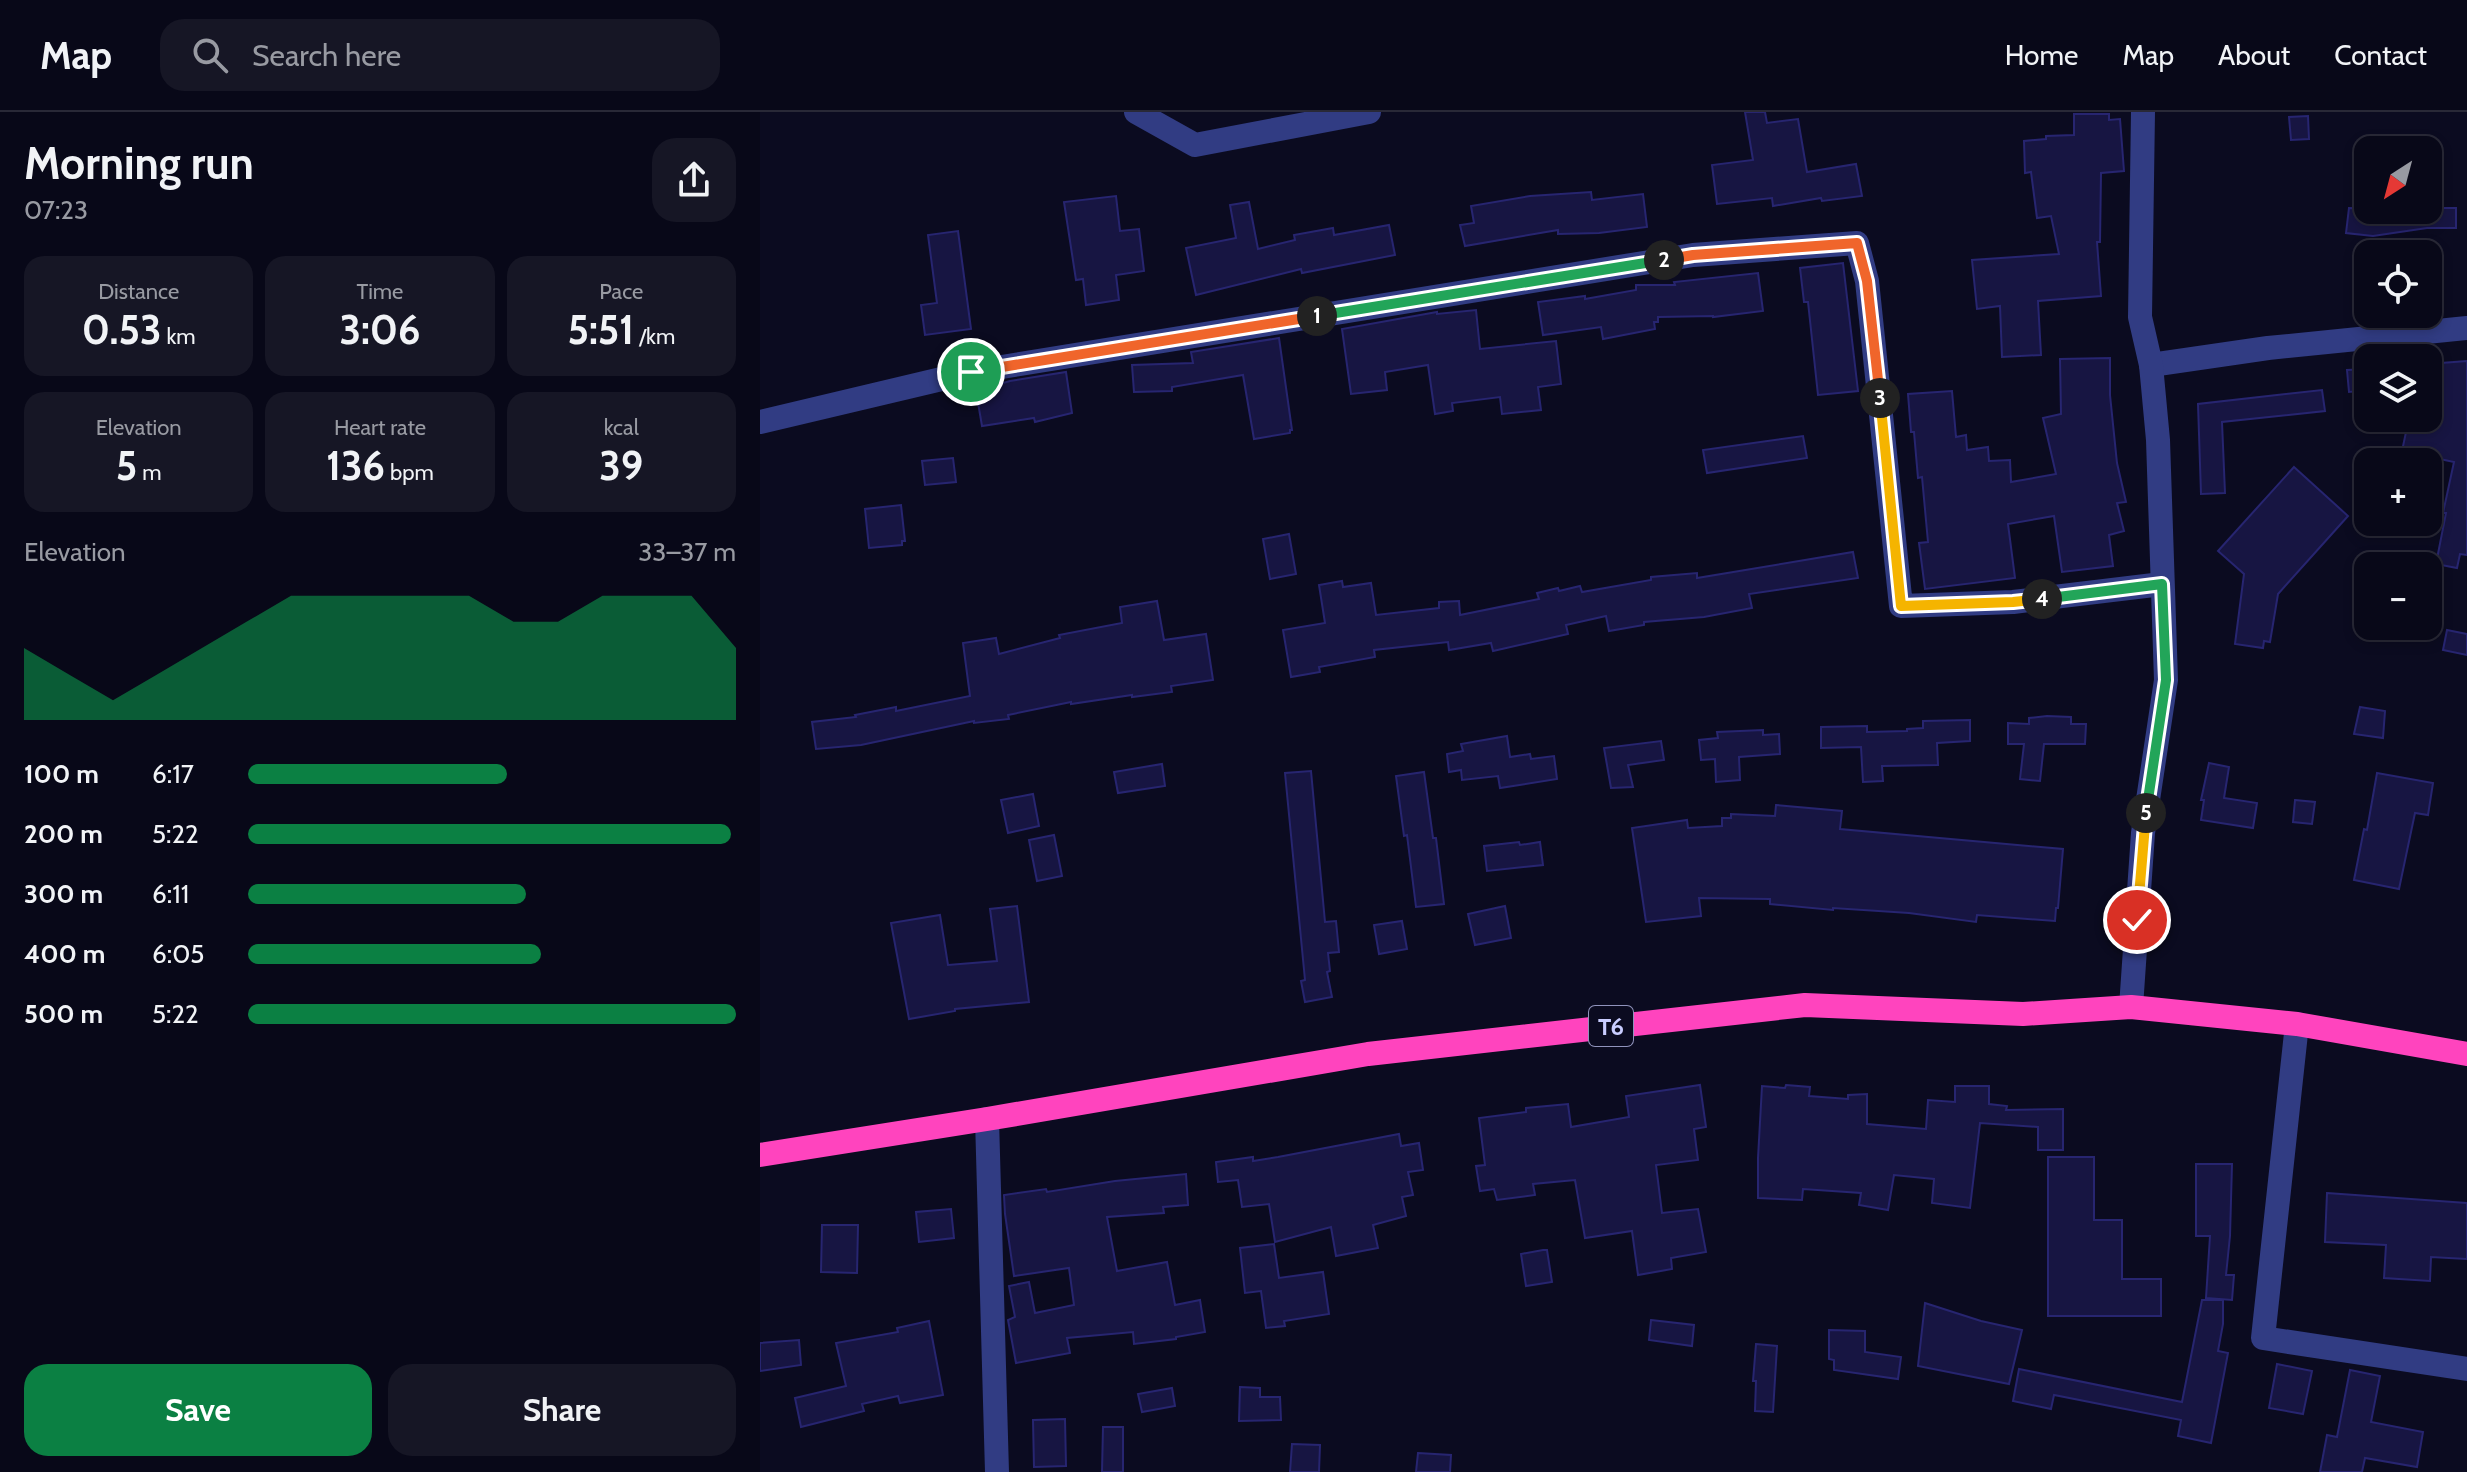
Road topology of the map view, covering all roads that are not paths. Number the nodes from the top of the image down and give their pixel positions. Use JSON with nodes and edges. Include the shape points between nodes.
{"nodes":[{"id":1,"x":1136,"y":112,"type":"edge"},
{"id":2,"x":1369,"y":112,"type":"edge"},
{"id":3,"x":2143,"y":112,"type":"edge"},
{"id":4,"x":2467,"y":328,"type":"edge"},
{"id":5,"x":2151,"y":365,"type":"junction"},
{"id":6,"x":760,"y":422,"type":"edge"},
{"id":7,"x":2162,"y":584,"type":"junction"},
{"id":8,"x":2131,"y":1007,"type":"junction"},
{"id":9,"x":2297,"y":1024,"type":"junction"},
{"id":10,"x":2467,"y":1054,"type":"edge"},
{"id":11,"x":987,"y":1119,"type":"junction"},
{"id":12,"x":760,"y":1155,"type":"edge"},
{"id":13,"x":2467,"y":1369,"type":"edge"},
{"id":14,"x":997,"y":1472,"type":"edge"}],
"edges":[{"from":1,"to":2,"type":"street","via":[[1195,145]]},
{"from":3,"to":5,"type":"street","via":[[2140,317]]},
{"from":4,"to":5,"type":"street"},
{"from":5,"to":7,"type":"street"},
{"from":6,"to":7,"type":"street","via":[[971,372],[1693,255],[1857,243],[1867,281],[1901,606],[2013,602]]},
{"from":7,"to":8,"type":"street","via":[[2166,680],[2143,833]]},
{"from":8,"to":9,"type":"highway","number":"T6"},
{"from":8,"to":11,"type":"highway","number":"T6","via":[[2023,1014],[1805,1005],[1368,1054]]},
{"from":9,"to":10,"type":"highway","number":"T6"},
{"from":9,"to":13,"type":"street","via":[[2263,1338]]},
{"from":11,"to":12,"type":"highway","number":"T6"},
{"from":11,"to":14,"type":"street"}]}
